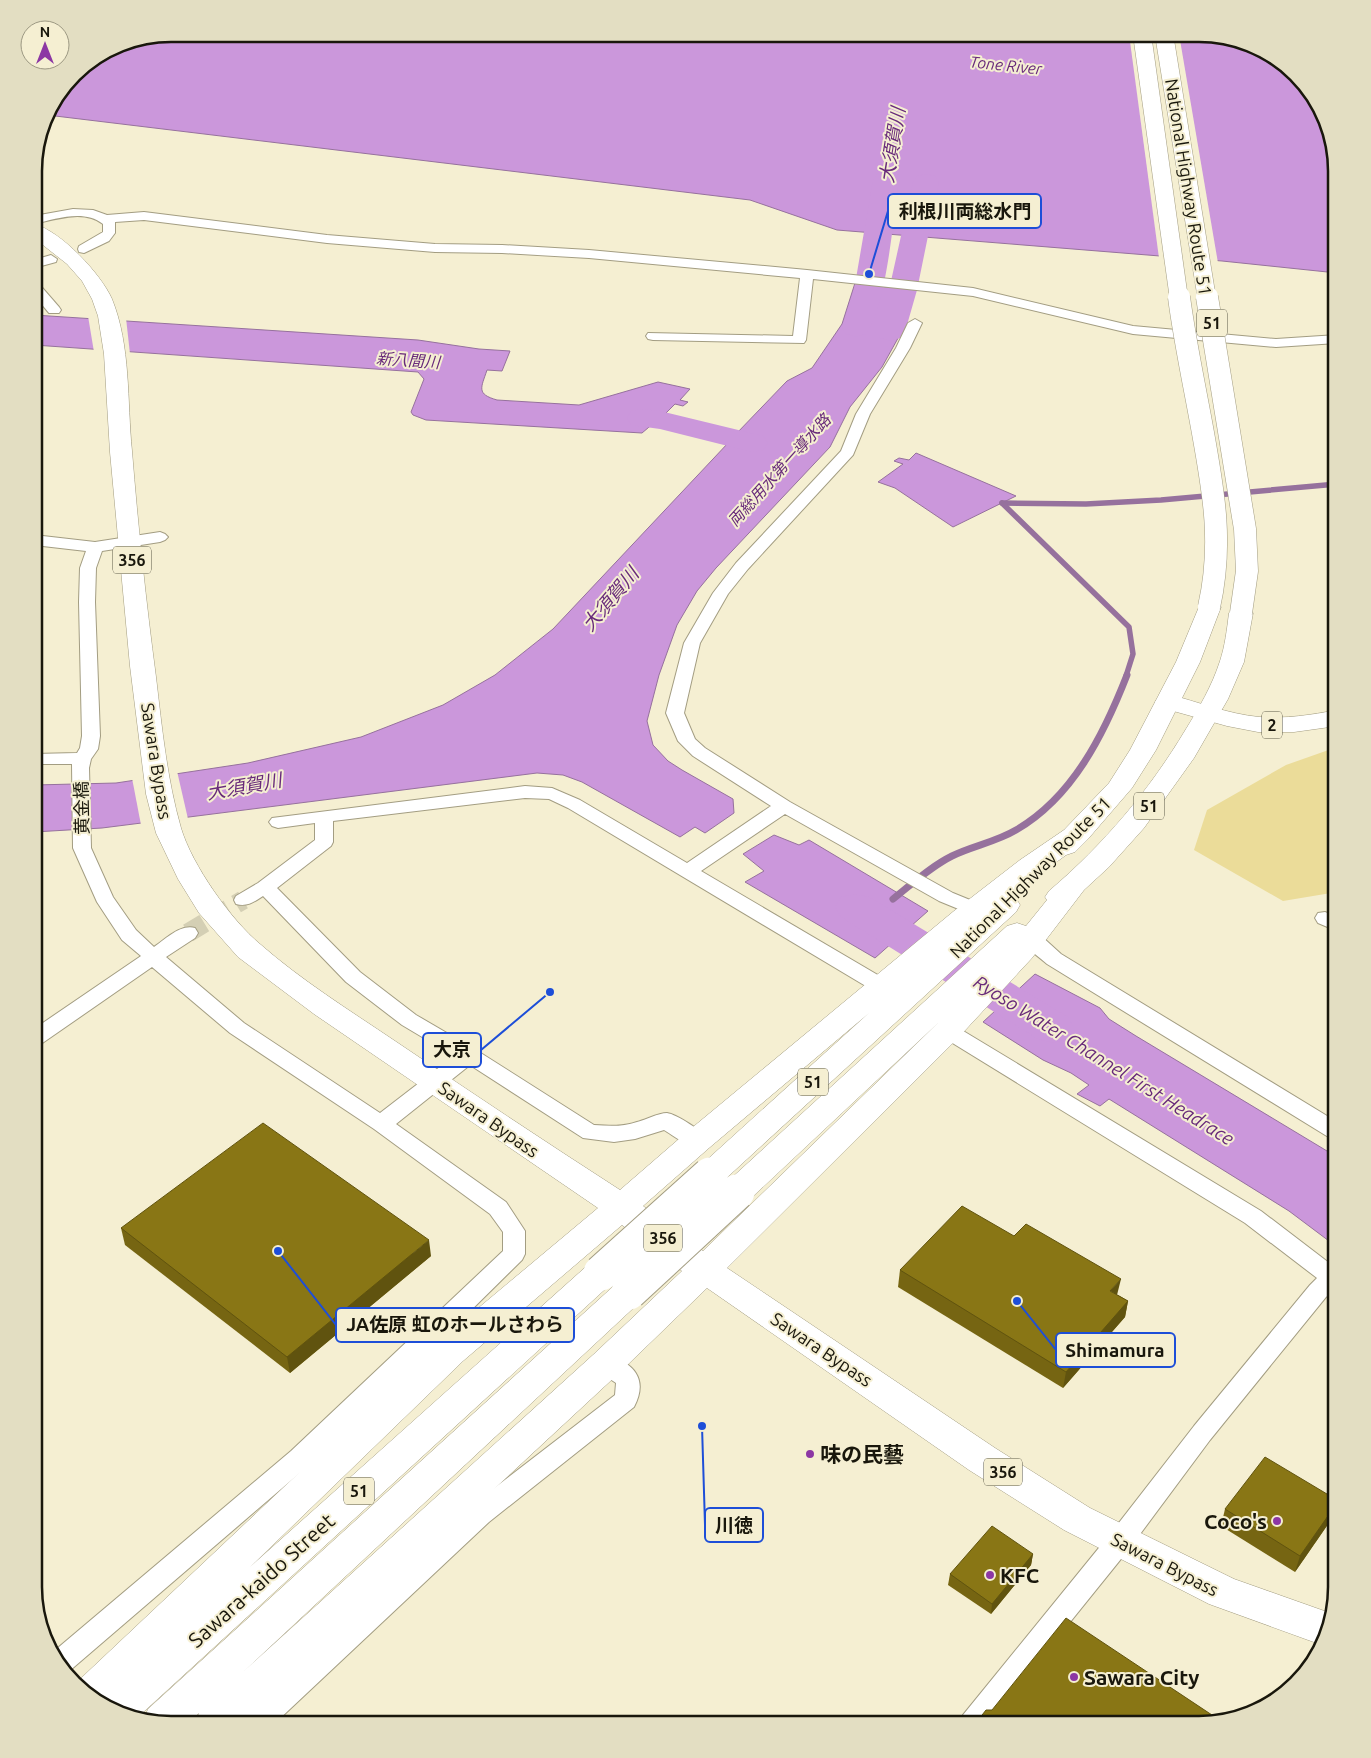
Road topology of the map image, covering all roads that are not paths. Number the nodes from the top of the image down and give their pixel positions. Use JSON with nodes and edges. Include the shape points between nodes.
{"nodes":[{"id":1,"x":1143,"y":43,"type":"edge"},
{"id":2,"x":1165,"y":43,"type":"edge"},
{"id":3,"x":43,"y":218,"type":"edge"},
{"id":4,"x":106,"y":219,"type":"junction"},
{"id":5,"x":43,"y":236,"type":"edge"},
{"id":6,"x":84,"y":249,"type":"dead end"},
{"id":7,"x":51,"y":259,"type":"dead end"},
{"id":8,"x":43,"y":261,"type":"edge"},
{"id":9,"x":807,"y":274,"type":"junction"},
{"id":10,"x":918,"y":285,"type":"joint"},
{"id":11,"x":43,"y":297,"type":"edge"},
{"id":12,"x":54,"y":310,"type":"dead end"},
{"id":13,"x":915,"y":323,"type":"dead end"},
{"id":14,"x":653,"y":336,"type":"dead end"},
{"id":15,"x":1328,"y":340,"type":"edge"},
{"id":16,"x":160,"y":537,"type":"dead end"},
{"id":17,"x":43,"y":541,"type":"edge"},
{"id":18,"x":130,"y":542,"type":"junction"},
{"id":19,"x":95,"y":547,"type":"junction"},
{"id":20,"x":1168,"y":702,"type":"junction"},
{"id":21,"x":1208,"y":714,"type":"junction"},
{"id":22,"x":1328,"y":719,"type":"edge"},
{"id":23,"x":43,"y":760,"type":"edge"},
{"id":24,"x":81,"y":763,"type":"junction"},
{"id":25,"x":784,"y":806,"type":"junction"},
{"id":26,"x":324,"y":817,"type":"junction"},
{"id":27,"x":278,"y":822,"type":"dead end"},
{"id":28,"x":686,"y":872,"type":"junction"},
{"id":29,"x":265,"y":887,"type":"junction"},
{"id":30,"x":243,"y":900,"type":"tunnel mouth"},
{"id":31,"x":978,"y":918,"type":"junction"},
{"id":32,"x":188,"y":933,"type":"tunnel mouth"},
{"id":33,"x":1020,"y":941,"type":"junction"},
{"id":34,"x":153,"y":957,"type":"junction"},
{"id":35,"x":924,"y":1000,"type":"junction"},
{"id":36,"x":42,"y":1033,"type":"edge"},
{"id":37,"x":470,"y":1055,"type":"junction"},
{"id":38,"x":434,"y":1082,"type":"junction"},
{"id":39,"x":381,"y":1124,"type":"junction"},
{"id":40,"x":1328,"y":1126,"type":"edge"},
{"id":41,"x":698,"y":1140,"type":"junction"},
{"id":42,"x":621,"y":1207,"type":"junction"},
{"id":43,"x":704,"y":1269,"type":"junction"},
{"id":44,"x":1328,"y":1274,"type":"edge"},
{"id":45,"x":615,"y":1282,"type":"junction"},
{"id":46,"x":1328,"y":1283,"type":"edge"},
{"id":47,"x":440,"y":1344,"type":"junction"},
{"id":48,"x":606,"y":1364,"type":"junction"},
{"id":49,"x":1120,"y":1541,"type":"junction"},
{"id":50,"x":1322,"y":1628,"type":"edge"},
{"id":51,"x":64,"y":1659,"type":"edge"},
{"id":52,"x":95,"y":1690,"type":"edge"},
{"id":53,"x":122,"y":1706,"type":"edge"},
{"id":54,"x":168,"y":1716,"type":"edge"},
{"id":55,"x":223,"y":1716,"type":"edge"},
{"id":56,"x":265,"y":1716,"type":"edge"},
{"id":57,"x":978,"y":1716,"type":"edge"}],
"edges":[{"from":1,"to":20,"type":"main road","name":"National Highway Route 51","number":"51","bridge":true,"via":[[1179,300],[1215,500],[1217,555],[1209,607],[1188,662]]},
{"from":2,"to":21,"type":"main road","name":"National Highway Route 51","number":"51","bridge":true,"via":[[1245,529],[1247,571],[1238,638],[1232,662]]},
{"from":3,"to":4,"type":"street","via":[[64,213],[91,214]]},
{"from":4,"to":6,"type":"street","via":[[109,233]]},
{"from":4,"to":9,"type":"street","via":[[144,216],[336,240],[435,248],[502,248],[589,254]]},
{"from":5,"to":18,"type":"main road","name":"Sawara Bypass","number":"356","via":[[87,274],[108,316]]},
{"from":7,"to":8,"type":"street"},
{"from":9,"to":10,"type":"street"},
{"from":9,"to":14,"type":"street","via":[[798,340]]},
{"from":10,"to":15,"type":"street","via":[[973,292],[1132,330],[1276,343]]},
{"from":11,"to":12,"type":"street"},
{"from":13,"to":25,"type":"street","via":[[863,414],[848,452],[742,566],[721,593],[692,643],[675,712],[687,741]]},
{"from":16,"to":18,"type":"street"},
{"from":17,"to":19,"type":"street"},
{"from":18,"to":19,"type":"street"},
{"from":18,"to":38,"type":"main road","name":"Sawara Bypass","number":"356","via":[[158,794],[169,833],[192,879],[209,906],[248,950]]},
{"from":19,"to":24,"type":"street","via":[[88,568],[87,602],[91,736],[89,749]]},
{"from":20,"to":21,"type":"main road","number":"2"},
{"from":20,"to":31,"type":"main road","name":"National Highway Route 51","number":"51","via":[[1119,788],[1078,833]]},
{"from":21,"to":22,"type":"main road","number":"2","via":[[1286,726]]},
{"from":21,"to":33,"type":"main road","name":"National Highway Route 51","number":"51","via":[[1154,800],[1116,846]]},
{"from":23,"to":24,"type":"street"},
{"from":24,"to":34,"type":"street","name":"黄金橋","via":[[82,848],[104,898],[129,935]]},
{"from":25,"to":28,"type":"street"},
{"from":25,"to":31,"type":"street"},
{"from":26,"to":27,"type":"street"},
{"from":26,"to":28,"type":"street","via":[[525,792],[552,794]]},
{"from":26,"to":29,"type":"street","via":[[324,842]]},
{"from":28,"to":35,"type":"street"},
{"from":29,"to":30,"type":"street"},
{"from":29,"to":37,"type":"street","via":[[352,977],[409,1020]]},
{"from":31,"to":35,"type":"main road","name":"National Highway Route 51","number":"51"},
{"from":32,"to":34,"type":"street"},
{"from":33,"to":35,"type":"main road","name":"National Highway Route 51"},
{"from":33,"to":40,"type":"street"},
{"from":34,"to":36,"type":"street"},
{"from":34,"to":39,"type":"street","via":[[237,1028]]},
{"from":35,"to":41,"type":"main road"},
{"from":35,"to":43,"type":"main road"},
{"from":35,"to":44,"type":"street","via":[[1253,1217]]},
{"from":35,"to":45,"type":"main road","name":"Sawara-kaido Street","number":"51","bridge":true,"via":[[710,1175]]},
{"from":35,"to":45,"type":"main road","name":"Sawara-kaido Street","number":"51","bridge":true,"via":[[737,1192]]},
{"from":37,"to":38,"type":"street"},
{"from":37,"to":41,"type":"street","via":[[590,1132],[614,1134],[666,1120]]},
{"from":38,"to":39,"type":"street"},
{"from":38,"to":42,"type":"main road","name":"Sawara Bypass","number":"356"},
{"from":39,"to":47,"type":"street","via":[[498,1208],[514,1231],[514,1254]]},
{"from":41,"to":42,"type":"main road"},
{"from":42,"to":43,"type":"main road","name":"Sawara Bypass","number":"356"},
{"from":42,"to":47,"type":"main road"},
{"from":43,"to":48,"type":"main road"},
{"from":43,"to":49,"type":"main road","name":"Sawara Bypass","number":"356","via":[[982,1459],[1077,1519]]},
{"from":45,"to":53,"type":"main road","name":"Sawara-kaido Street","number":"51"},
{"from":45,"to":54,"type":"main road","name":"Sawara-kaido Street","number":"51"},
{"from":46,"to":49,"type":"street","via":[[1202,1433]]},
{"from":47,"to":51,"type":"street"},
{"from":47,"to":52,"type":"main road"},
{"from":48,"to":55,"type":"main road"},
{"from":48,"to":56,"type":"street","via":[[628,1379],[626,1400],[480,1514]]},
{"from":49,"to":50,"type":"main road","name":"Sawara Bypass","number":"356","via":[[1222,1592]]},
{"from":49,"to":57,"type":"street"}]}
